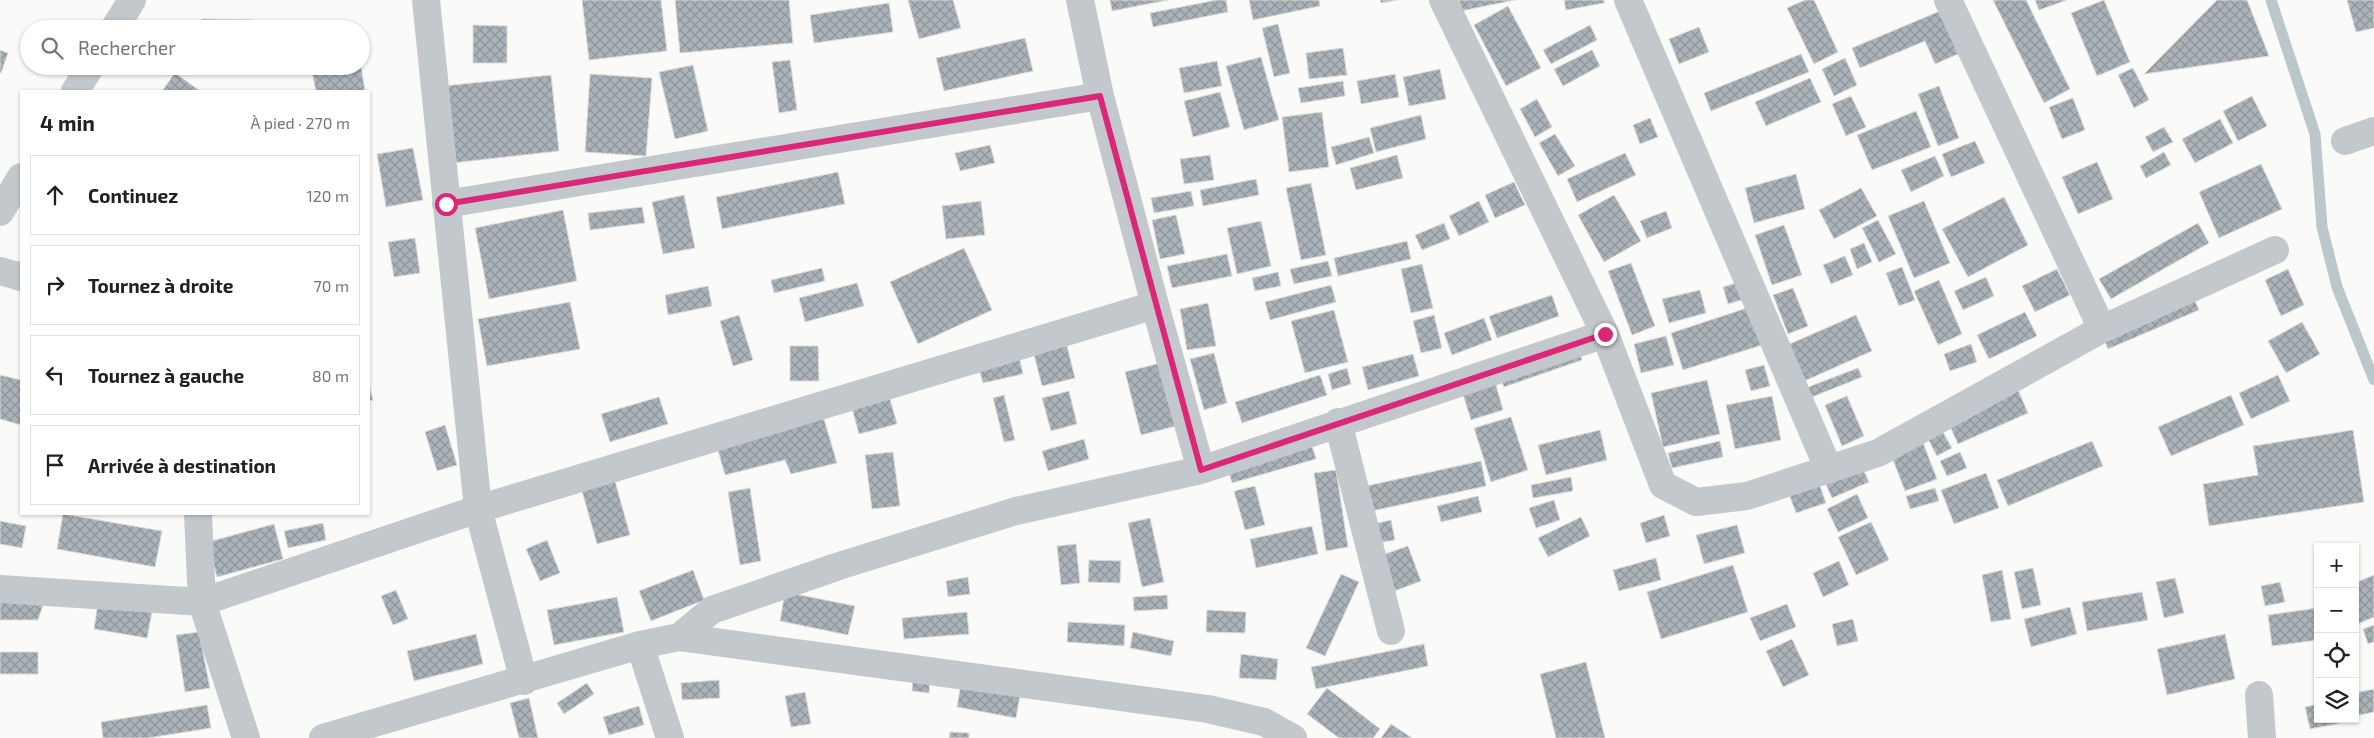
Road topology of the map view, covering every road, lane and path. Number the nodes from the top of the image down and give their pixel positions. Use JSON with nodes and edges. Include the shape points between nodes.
{"nodes":[{"id":1,"x":132,"y":0,"type":"edge"},
{"id":2,"x":426,"y":0,"type":"edge"},
{"id":3,"x":1080,"y":0,"type":"edge"},
{"id":4,"x":1443,"y":0,"type":"edge"},
{"id":5,"x":1628,"y":0,"type":"edge"},
{"id":6,"x":1948,"y":0,"type":"edge"},
{"id":7,"x":120,"y":20,"type":"edge"},
{"id":8,"x":85,"y":75,"type":"edge"},
{"id":9,"x":76,"y":90,"type":"edge"},
{"id":10,"x":1100,"y":96,"type":"junction"},
{"id":11,"x":2374,"y":131,"type":"edge"},
{"id":12,"x":2344,"y":141,"type":"dead end"},
{"id":13,"x":20,"y":180,"type":"edge"},
{"id":14,"x":446,"y":204,"type":"junction"},
{"id":15,"x":0,"y":212,"type":"edge"},
{"id":16,"x":2275,"y":250,"type":"dead end"},
{"id":17,"x":0,"y":271,"type":"edge"},
{"id":18,"x":20,"y":277,"type":"edge"},
{"id":19,"x":1155,"y":305,"type":"junction"},
{"id":20,"x":2102,"y":329,"type":"junction"},
{"id":21,"x":1605,"y":334,"type":"junction"},
{"id":22,"x":1338,"y":422,"type":"junction"},
{"id":23,"x":1201,"y":470,"type":"junction"},
{"id":24,"x":1829,"y":470,"type":"junction"},
{"id":25,"x":478,"y":509,"type":"junction"},
{"id":26,"x":198,"y":515,"type":"edge"},
{"id":27,"x":0,"y":589,"type":"edge"},
{"id":28,"x":202,"y":602,"type":"junction"},
{"id":29,"x":1391,"y":631,"type":"dead end"},
{"id":30,"x":679,"y":637,"type":"junction"},
{"id":31,"x":640,"y":645,"type":"junction"},
{"id":32,"x":524,"y":681,"type":"junction"},
{"id":33,"x":2259,"y":695,"type":"dead end"},
{"id":34,"x":246,"y":738,"type":"edge"},
{"id":35,"x":323,"y":738,"type":"edge"},
{"id":36,"x":670,"y":738,"type":"edge"},
{"id":37,"x":1293,"y":738,"type":"edge"},
{"id":38,"x":2262,"y":738,"type":"edge"}],
"edges":[{"from":1,"to":7,"type":"street"},
{"from":2,"to":14,"type":"street"},
{"from":3,"to":10,"type":"street"},
{"from":4,"to":21,"type":"street"},
{"from":5,"to":24,"type":"street"},
{"from":6,"to":20,"type":"street"},
{"from":8,"to":9,"type":"street"},
{"from":10,"to":14,"type":"street"},
{"from":10,"to":19,"type":"street"},
{"from":11,"to":12,"type":"street"},
{"from":13,"to":15,"type":"street"},
{"from":14,"to":25,"type":"street"},
{"from":16,"to":20,"type":"street"},
{"from":17,"to":18,"type":"street"},
{"from":19,"to":23,"type":"street"},
{"from":19,"to":25,"type":"street"},
{"from":20,"to":24,"type":"street","via":[[1878,453]]},
{"from":21,"to":22,"type":"street"},
{"from":21,"to":24,"type":"street","via":[[1663,485],[1696,502],[1747,496]]},
{"from":22,"to":23,"type":"street"},
{"from":22,"to":29,"type":"street"},
{"from":23,"to":30,"type":"street","via":[[1016,511],[849,564],[712,610]]},
{"from":25,"to":28,"type":"street"},
{"from":25,"to":32,"type":"street"},
{"from":26,"to":28,"type":"street"},
{"from":27,"to":28,"type":"street"},
{"from":28,"to":34,"type":"street"},
{"from":30,"to":31,"type":"street"},
{"from":30,"to":37,"type":"street","via":[[1208,709],[1264,722]]},
{"from":31,"to":32,"type":"street"},
{"from":31,"to":36,"type":"street"},
{"from":32,"to":35,"type":"street"},
{"from":33,"to":38,"type":"street"}]}
